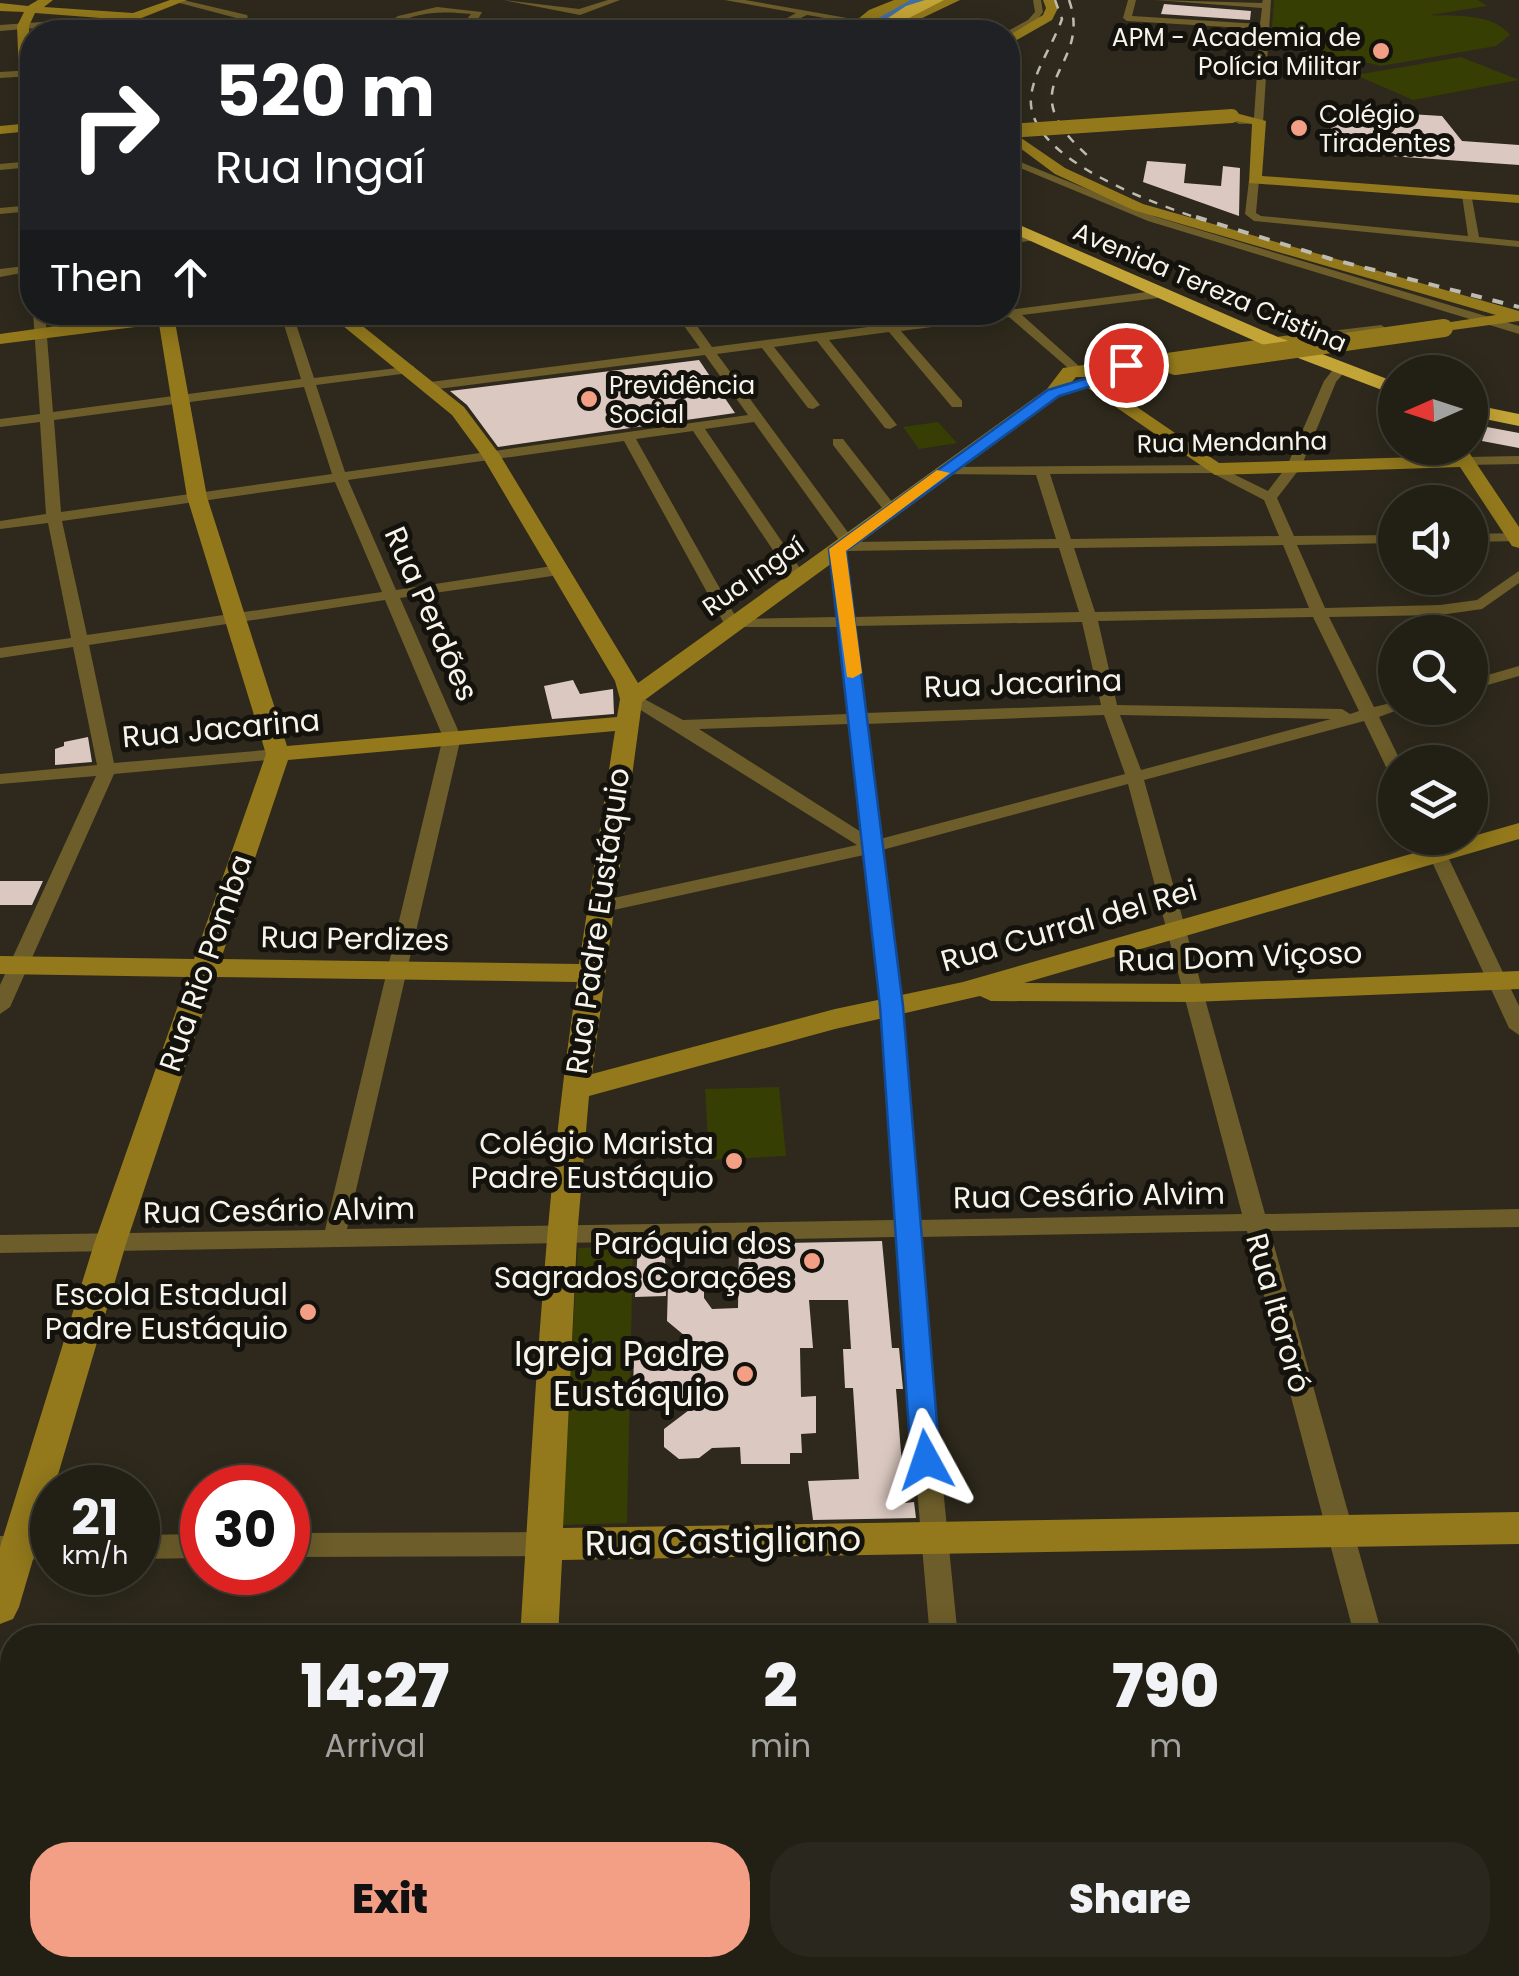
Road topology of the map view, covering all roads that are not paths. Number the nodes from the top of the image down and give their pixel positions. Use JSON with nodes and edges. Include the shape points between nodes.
{"nodes":[{"id":1,"x":48,"y":0,"type":"edge"},
{"id":2,"x":507,"y":0,"type":"edge"},
{"id":3,"x":616,"y":0,"type":"edge"},
{"id":4,"x":728,"y":0,"type":"edge"},
{"id":5,"x":921,"y":0,"type":"edge"},
{"id":6,"x":938,"y":0,"type":"edge"},
{"id":7,"x":954,"y":0,"type":"edge"},
{"id":8,"x":1038,"y":0,"type":"edge"},
{"id":9,"x":1049,"y":0,"type":"edge"},
{"id":10,"x":1132,"y":0,"type":"edge"},
{"id":11,"x":1159,"y":0,"type":"edge"},
{"id":12,"x":179,"y":1,"type":"edge"},
{"id":13,"x":1267,"y":3,"type":"edge"},
{"id":14,"x":903,"y":4,"type":"edge"},
{"id":15,"x":0,"y":7,"type":"edge"},
{"id":16,"x":31,"y":9,"type":"junction"},
{"id":17,"x":806,"y":12,"type":"junction"},
{"id":18,"x":134,"y":17,"type":"junction"},
{"id":19,"x":25,"y":20,"type":"edge"},
{"id":20,"x":97,"y":20,"type":"edge"},
{"id":21,"x":133,"y":20,"type":"edge"},
{"id":22,"x":247,"y":20,"type":"edge"},
{"id":23,"x":394,"y":20,"type":"edge"},
{"id":24,"x":470,"y":20,"type":"edge"},
{"id":25,"x":790,"y":20,"type":"edge"},
{"id":26,"x":834,"y":20,"type":"edge"},
{"id":27,"x":872,"y":20,"type":"edge"},
{"id":28,"x":900,"y":20,"type":"edge"},
{"id":29,"x":902,"y":20,"type":"edge"},
{"id":30,"x":1264,"y":27,"type":"junction"},
{"id":31,"x":1020,"y":30,"type":"edge"},
{"id":32,"x":1020,"y":32,"type":"edge"},
{"id":33,"x":1258,"y":114,"type":"junction"},
{"id":34,"x":1082,"y":124,"type":"dead end"},
{"id":35,"x":1020,"y":131,"type":"edge"},
{"id":36,"x":1020,"y":141,"type":"edge"},
{"id":37,"x":1020,"y":165,"type":"edge"},
{"id":38,"x":1254,"y":180,"type":"junction"},
{"id":39,"x":1467,"y":195,"type":"junction"},
{"id":40,"x":1519,"y":199,"type":"edge"},
{"id":41,"x":1020,"y":219,"type":"edge"},
{"id":42,"x":1020,"y":231,"type":"edge"},
{"id":43,"x":1032,"y":238,"type":"junction"},
{"id":44,"x":1020,"y":240,"type":"edge"},
{"id":45,"x":1474,"y":240,"type":"junction"},
{"id":46,"x":1519,"y":244,"type":"edge"},
{"id":47,"x":1162,"y":294,"type":"junction"},
{"id":48,"x":1020,"y":312,"type":"edge"},
{"id":49,"x":1519,"y":317,"type":"edge"},
{"id":50,"x":1020,"y":320,"type":"edge"},
{"id":51,"x":1478,"y":320,"type":"junction"},
{"id":52,"x":1232,"y":324,"type":"junction"},
{"id":53,"x":39,"y":325,"type":"edge"},
{"id":54,"x":106,"y":325,"type":"edge"},
{"id":55,"x":168,"y":325,"type":"edge"},
{"id":56,"x":291,"y":325,"type":"edge"},
{"id":57,"x":351,"y":325,"type":"edge"},
{"id":58,"x":689,"y":325,"type":"edge"},
{"id":59,"x":916,"y":325,"type":"edge"},
{"id":60,"x":892,"y":328,"type":"junction"},
{"id":61,"x":1519,"y":330,"type":"edge"},
{"id":62,"x":39,"y":335,"type":"junction"},
{"id":63,"x":820,"y":337,"type":"junction"},
{"id":64,"x":1297,"y":338,"type":"junction"},
{"id":65,"x":0,"y":339,"type":"edge"},
{"id":66,"x":1271,"y":342,"type":"junction"},
{"id":67,"x":765,"y":344,"type":"junction"},
{"id":68,"x":1216,"y":350,"type":"junction"},
{"id":69,"x":708,"y":352,"type":"junction"},
{"id":70,"x":409,"y":369,"type":"junction"},
{"id":71,"x":1340,"y":370,"type":"junction"},
{"id":72,"x":1378,"y":371,"type":"edge"},
{"id":73,"x":1084,"y":376,"type":"junction"},
{"id":74,"x":310,"y":380,"type":"junction"},
{"id":75,"x":1378,"y":382,"type":"edge"},
{"id":76,"x":430,"y":386,"type":"junction"},
{"id":77,"x":1488,"y":395,"type":"edge"},
{"id":78,"x":180,"y":400,"type":"junction"},
{"id":79,"x":1519,"y":401,"type":"edge"},
{"id":80,"x":957,"y":404,"type":"dead end"},
{"id":81,"x":813,"y":405,"type":"dead end"},
{"id":82,"x":1488,"y":414,"type":"edge"},
{"id":83,"x":46,"y":418,"type":"junction"},
{"id":84,"x":755,"y":418,"type":"junction"},
{"id":85,"x":1519,"y":420,"type":"edge"},
{"id":86,"x":0,"y":424,"type":"edge"},
{"id":87,"x":890,"y":425,"type":"dead end"},
{"id":88,"x":696,"y":426,"type":"junction"},
{"id":89,"x":628,"y":436,"type":"junction"},
{"id":90,"x":838,"y":442,"type":"dead end"},
{"id":91,"x":491,"y":456,"type":"junction"},
{"id":92,"x":1488,"y":457,"type":"edge"},
{"id":93,"x":1378,"y":460,"type":"edge"},
{"id":94,"x":1519,"y":460,"type":"edge"},
{"id":95,"x":1468,"y":465,"type":"edge"},
{"id":96,"x":1294,"y":467,"type":"junction"},
{"id":97,"x":1041,"y":469,"type":"junction"},
{"id":98,"x":1214,"y":469,"type":"junction"},
{"id":99,"x":946,"y":471,"type":"junction"},
{"id":100,"x":338,"y":476,"type":"junction"},
{"id":101,"x":197,"y":497,"type":"junction"},
{"id":102,"x":1270,"y":498,"type":"junction"},
{"id":103,"x":888,"y":506,"type":"junction"},
{"id":104,"x":54,"y":518,"type":"junction"},
{"id":105,"x":0,"y":524,"type":"edge"},
{"id":106,"x":1488,"y":538,"type":"edge"},
{"id":107,"x":1378,"y":539,"type":"edge"},
{"id":108,"x":1518,"y":539,"type":"edge"},
{"id":109,"x":1286,"y":541,"type":"junction"},
{"id":110,"x":1065,"y":544,"type":"junction"},
{"id":111,"x":842,"y":546,"type":"junction"},
{"id":112,"x":559,"y":570,"type":"junction"},
{"id":113,"x":806,"y":571,"type":"junction"},
{"id":114,"x":840,"y":572,"type":"junction"},
{"id":115,"x":1519,"y":576,"type":"edge"},
{"id":116,"x":390,"y":594,"type":"junction"},
{"id":117,"x":718,"y":600,"type":"junction"},
{"id":118,"x":759,"y":604,"type":"junction"},
{"id":119,"x":1320,"y":615,"type":"junction"},
{"id":120,"x":235,"y":617,"type":"junction"},
{"id":121,"x":1089,"y":618,"type":"junction"},
{"id":122,"x":847,"y":622,"type":"junction"},
{"id":123,"x":732,"y":624,"type":"junction"},
{"id":124,"x":78,"y":640,"type":"junction"},
{"id":125,"x":0,"y":653,"type":"edge"},
{"id":126,"x":1519,"y":671,"type":"edge"},
{"id":127,"x":1488,"y":680,"type":"edge"},
{"id":128,"x":1110,"y":710,"type":"junction"},
{"id":129,"x":628,"y":711,"type":"junction"},
{"id":130,"x":1378,"y":712,"type":"edge"},
{"id":131,"x":1369,"y":715,"type":"junction"},
{"id":132,"x":859,"y":720,"type":"junction"},
{"id":133,"x":680,"y":724,"type":"junction"},
{"id":134,"x":452,"y":737,"type":"junction"},
{"id":135,"x":1384,"y":745,"type":"edge"},
{"id":136,"x":278,"y":754,"type":"junction"},
{"id":137,"x":107,"y":770,"type":"junction"},
{"id":138,"x":1135,"y":778,"type":"junction"},
{"id":139,"x":0,"y":779,"type":"edge"},
{"id":140,"x":1519,"y":830,"type":"edge"},
{"id":141,"x":1488,"y":836,"type":"edge"},
{"id":142,"x":873,"y":847,"type":"junction"},
{"id":143,"x":1407,"y":855,"type":"edge"},
{"id":144,"x":1439,"y":855,"type":"edge"},
{"id":145,"x":600,"y":907,"type":"junction"},
{"id":146,"x":1176,"y":931,"type":"junction"},
{"id":147,"x":10,"y":965,"type":"edge"},
{"id":148,"x":204,"y":968,"type":"junction"},
{"id":149,"x":399,"y":973,"type":"junction"},
{"id":150,"x":589,"y":974,"type":"junction"},
{"id":151,"x":1508,"y":980,"type":"edge"},
{"id":152,"x":964,"y":991,"type":"junction"},
{"id":153,"x":1192,"y":993,"type":"junction"},
{"id":154,"x":0,"y":1006,"type":"edge"},
{"id":155,"x":891,"y":1006,"type":"junction"},
{"id":156,"x":1519,"y":1028,"type":"edge"},
{"id":157,"x":575,"y":1090,"type":"junction"},
{"id":158,"x":1519,"y":1218,"type":"edge"},
{"id":159,"x":1254,"y":1224,"type":"junction"},
{"id":160,"x":906,"y":1230,"type":"junction"},
{"id":161,"x":561,"y":1237,"type":"junction"},
{"id":162,"x":334,"y":1238,"type":"junction"},
{"id":163,"x":0,"y":1244,"type":"edge"},
{"id":164,"x":110,"y":1244,"type":"junction"},
{"id":165,"x":1519,"y":1528,"type":"edge"},
{"id":166,"x":1340,"y":1532,"type":"junction"},
{"id":167,"x":932,"y":1537,"type":"junction"},
{"id":168,"x":546,"y":1544,"type":"junction"},
{"id":169,"x":310,"y":1546,"type":"edge"},
{"id":170,"x":9,"y":1548,"type":"edge"},
{"id":171,"x":0,"y":1607,"type":"edge"},
{"id":172,"x":540,"y":1625,"type":"edge"},
{"id":173,"x":942,"y":1625,"type":"edge"},
{"id":174,"x":1365,"y":1625,"type":"edge"}],
"edges":[{"from":1,"to":16,"type":"street"},
{"from":2,"to":3,"type":"street","via":[[580,12]]},
{"from":4,"to":17,"type":"street"},
{"from":5,"to":14,"type":"highway"},
{"from":6,"to":28,"type":"highway"},
{"from":7,"to":29,"type":"street"},
{"from":8,"to":31,"type":"street","via":[[1039,12]]},
{"from":9,"to":32,"type":"street","via":[[1048,17]]},
{"from":10,"to":30,"type":"street","via":[[1127,18]]},
{"from":11,"to":13,"type":"street"},
{"from":12,"to":18,"type":"street"},
{"from":12,"to":22,"type":"street"},
{"from":13,"to":30,"type":"street"},
{"from":14,"to":27,"type":"highway"},
{"from":15,"to":16,"type":"street"},
{"from":16,"to":18,"type":"street"},
{"from":16,"to":19,"type":"street"},
{"from":17,"to":25,"type":"street"},
{"from":17,"to":26,"type":"street"},
{"from":18,"to":20,"type":"street"},
{"from":18,"to":21,"type":"street"},
{"from":23,"to":24,"type":"street","via":[[418,10],[478,12]]},
{"from":30,"to":33,"type":"street"},
{"from":33,"to":34,"type":"street"},
{"from":33,"to":35,"type":"street","bridge":true},
{"from":33,"to":38,"type":"street"},
{"from":36,"to":49,"type":"street","via":[[1060,171],[1138,207]]},
{"from":37,"to":51,"type":"street","via":[[1152,219]]},
{"from":38,"to":39,"type":"street"},
{"from":38,"to":45,"type":"street","via":[[1250,214],[1258,219]]},
{"from":39,"to":40,"type":"street"},
{"from":39,"to":45,"type":"street"},
{"from":41,"to":64,"type":"highway","name":"Avenida Tereza Cristina"},
{"from":42,"to":43,"type":"highway","name":"Avenida Tereza Cristina"},
{"from":43,"to":44,"type":"street"},
{"from":43,"to":47,"type":"highway","name":"Avenida Tereza Cristina"},
{"from":45,"to":46,"type":"street"},
{"from":47,"to":48,"type":"street"},
{"from":47,"to":52,"type":"highway","name":"Avenida Tereza Cristina"},
{"from":49,"to":51,"type":"street"},
{"from":50,"to":73,"type":"street"},
{"from":51,"to":61,"type":"street"},
{"from":51,"to":64,"type":"street"},
{"from":51,"to":73,"type":"street","bridge":true},
{"from":52,"to":66,"type":"highway","name":"Avenida Tereza Cristina"},
{"from":52,"to":68,"type":"street","via":[[1238,340]]},
{"from":53,"to":62,"type":"street"},
{"from":54,"to":62,"type":"street"},
{"from":55,"to":78,"type":"street"},
{"from":56,"to":74,"type":"street","name":"Rua Perdões"},
{"from":57,"to":70,"type":"street"},
{"from":58,"to":69,"type":"street"},
{"from":59,"to":60,"type":"street"},
{"from":60,"to":63,"type":"street"},
{"from":60,"to":80,"type":"street"},
{"from":62,"to":65,"type":"street"},
{"from":62,"to":83,"type":"street"},
{"from":63,"to":67,"type":"street"},
{"from":63,"to":87,"type":"street"},
{"from":64,"to":66,"type":"street"},
{"from":64,"to":72,"type":"highway","name":"Avenida Tereza Cristina"},
{"from":66,"to":68,"type":"street"},
{"from":66,"to":71,"type":"highway","name":"Avenida Tereza Cristina"},
{"from":67,"to":69,"type":"street"},
{"from":67,"to":81,"type":"street"},
{"from":68,"to":73,"type":"street"},
{"from":69,"to":76,"type":"street"},
{"from":69,"to":84,"type":"street"},
{"from":70,"to":74,"type":"street"},
{"from":70,"to":76,"type":"street"},
{"from":71,"to":75,"type":"highway","name":"Avenida Tereza Cristina"},
{"from":71,"to":96,"type":"street"},
{"from":73,"to":98,"type":"street"},
{"from":73,"to":99,"type":"street","name":"Rua Ingaí"},
{"from":74,"to":78,"type":"street"},
{"from":74,"to":100,"type":"street","name":"Rua Perdões"},
{"from":76,"to":91,"type":"street"},
{"from":77,"to":79,"type":"highway"},
{"from":78,"to":83,"type":"street"},
{"from":78,"to":101,"type":"street"},
{"from":82,"to":85,"type":"highway"},
{"from":83,"to":86,"type":"street"},
{"from":83,"to":104,"type":"street"},
{"from":84,"to":88,"type":"street"},
{"from":84,"to":111,"type":"street"},
{"from":88,"to":89,"type":"street"},
{"from":88,"to":113,"type":"street"},
{"from":89,"to":91,"type":"street"},
{"from":89,"to":117,"type":"street"},
{"from":90,"to":103,"type":"street"},
{"from":91,"to":100,"type":"street"},
{"from":91,"to":112,"type":"street"},
{"from":92,"to":94,"type":"street","name":"Rua Mendanha"},
{"from":93,"to":96,"type":"street","name":"Rua Mendanha"},
{"from":95,"to":108,"type":"street"},
{"from":96,"to":98,"type":"street","name":"Rua Mendanha"},
{"from":96,"to":102,"type":"street"},
{"from":97,"to":98,"type":"street","name":"Rua Mendanha"},
{"from":97,"to":99,"type":"street","name":"Rua Mendanha"},
{"from":97,"to":110,"type":"street","name":"Rua Itororó"},
{"from":98,"to":102,"type":"street"},
{"from":99,"to":103,"type":"street","name":"Rua Ingaí"},
{"from":100,"to":101,"type":"street"},
{"from":100,"to":116,"type":"street","name":"Rua Perdões"},
{"from":101,"to":104,"type":"street"},
{"from":101,"to":120,"type":"street"},
{"from":102,"to":109,"type":"street"},
{"from":103,"to":111,"type":"street","name":"Rua Ingaí"},
{"from":104,"to":105,"type":"street"},
{"from":104,"to":124,"type":"street"},
{"from":106,"to":108,"type":"street"},
{"from":107,"to":109,"type":"street"},
{"from":109,"to":110,"type":"street"},
{"from":109,"to":119,"type":"street"},
{"from":110,"to":111,"type":"street"},
{"from":110,"to":121,"type":"street","name":"Rua Itororó"},
{"from":111,"to":113,"type":"street","name":"Rua Ingaí"},
{"from":111,"to":114,"type":"street"},
{"from":112,"to":116,"type":"street"},
{"from":112,"to":129,"type":"street","via":[[626,680]]},
{"from":113,"to":114,"type":"street"},
{"from":113,"to":118,"type":"street","name":"Rua Ingaí"},
{"from":114,"to":122,"type":"street"},
{"from":115,"to":119,"type":"street","via":[[1482,604]]},
{"from":116,"to":120,"type":"street"},
{"from":116,"to":134,"type":"street","name":"Rua Perdões"},
{"from":117,"to":118,"type":"street"},
{"from":117,"to":123,"type":"street"},
{"from":118,"to":123,"type":"street","name":"Rua Ingaí"},
{"from":119,"to":121,"type":"street"},
{"from":119,"to":131,"type":"street"},
{"from":120,"to":124,"type":"street"},
{"from":120,"to":136,"type":"street"},
{"from":121,"to":122,"type":"street"},
{"from":121,"to":128,"type":"street","name":"Rua Itororó"},
{"from":122,"to":123,"type":"street"},
{"from":122,"to":132,"type":"street"},
{"from":123,"to":129,"type":"street","name":"Rua Ingaí"},
{"from":124,"to":125,"type":"street"},
{"from":124,"to":137,"type":"street"},
{"from":126,"to":127,"type":"street"},
{"from":128,"to":131,"type":"street","name":"Rua Jacarina"},
{"from":128,"to":132,"type":"street","name":"Rua Jacarina"},
{"from":128,"to":138,"type":"street","name":"Rua Itororó"},
{"from":129,"to":133,"type":"street"},
{"from":129,"to":134,"type":"street","name":"Rua Jacarina"},
{"from":129,"to":145,"type":"street","name":"Rua Padre Eustáquio"},
{"from":130,"to":131,"type":"street"},
{"from":131,"to":135,"type":"street"},
{"from":131,"to":138,"type":"street"},
{"from":132,"to":133,"type":"street","name":"Rua Jacarina"},
{"from":132,"to":142,"type":"street"},
{"from":133,"to":142,"type":"street"},
{"from":134,"to":136,"type":"street","name":"Rua Jacarina"},
{"from":134,"to":149,"type":"street","name":"Rua Perdões"},
{"from":136,"to":137,"type":"street","name":"Rua Jacarina"},
{"from":136,"to":148,"type":"street","name":"Rua Rio Pomba"},
{"from":137,"to":139,"type":"street","name":"Rua Jacarina"},
{"from":137,"to":147,"type":"street"},
{"from":138,"to":142,"type":"street"},
{"from":138,"to":146,"type":"street","name":"Rua Itororó"},
{"from":140,"to":141,"type":"street","name":"Rua Curral del Rei"},
{"from":142,"to":145,"type":"street"},
{"from":142,"to":155,"type":"street"},
{"from":143,"to":146,"type":"street","name":"Rua Curral del Rei"},
{"from":144,"to":151,"type":"street"},
{"from":145,"to":150,"type":"street","name":"Rua Padre Eustáquio"},
{"from":146,"to":152,"type":"street","name":"Rua Curral del Rei"},
{"from":146,"to":153,"type":"street","name":"Rua Itororó"},
{"from":147,"to":148,"type":"street","name":"Rua Perdizes"},
{"from":147,"to":154,"type":"street"},
{"from":148,"to":149,"type":"street","name":"Rua Perdizes"},
{"from":148,"to":164,"type":"street","name":"Rua Rio Pomba"},
{"from":149,"to":150,"type":"street","name":"Rua Perdizes"},
{"from":149,"to":162,"type":"street","name":"Rua Perdões"},
{"from":150,"to":157,"type":"street","name":"Rua Padre Eustáquio"},
{"from":151,"to":153,"type":"street","name":"Rua Dom Viçoso"},
{"from":151,"to":156,"type":"street"},
{"from":152,"to":153,"type":"street","name":"Rua Dom Viçoso"},
{"from":152,"to":155,"type":"street","name":"Rua Curral del Rei"},
{"from":153,"to":159,"type":"street","name":"Rua Itororó"},
{"from":155,"to":157,"type":"street","name":"Rua Curral del Rei"},
{"from":155,"to":160,"type":"street"},
{"from":157,"to":161,"type":"street","name":"Rua Padre Eustáquio"},
{"from":158,"to":159,"type":"street","name":"Rua Cesário Alvim"},
{"from":159,"to":160,"type":"street","name":"Rua Cesário Alvim"},
{"from":159,"to":166,"type":"street","name":"Rua Itororó"},
{"from":160,"to":161,"type":"street","name":"Rua Cesário Alvim"},
{"from":160,"to":167,"type":"street"},
{"from":161,"to":162,"type":"street","name":"Rua Cesário Alvim"},
{"from":161,"to":168,"type":"street","name":"Rua Padre Eustáquio"},
{"from":162,"to":164,"type":"street","name":"Rua Cesário Alvim"},
{"from":163,"to":164,"type":"street","name":"Rua Cesário Alvim"},
{"from":164,"to":170,"type":"street","name":"Rua Rio Pomba"},
{"from":165,"to":166,"type":"street","name":"Rua Castigliano"},
{"from":166,"to":167,"type":"street","name":"Rua Castigliano"},
{"from":166,"to":174,"type":"street","name":"Rua Itororó"},
{"from":167,"to":168,"type":"street","name":"Rua Castigliano"},
{"from":167,"to":173,"type":"street"},
{"from":168,"to":169,"type":"street","name":"Rua Castigliano"},
{"from":168,"to":172,"type":"street","name":"Rua Padre Eustáquio"},
{"from":170,"to":171,"type":"street","name":"Rua Rio Pomba"}]}
